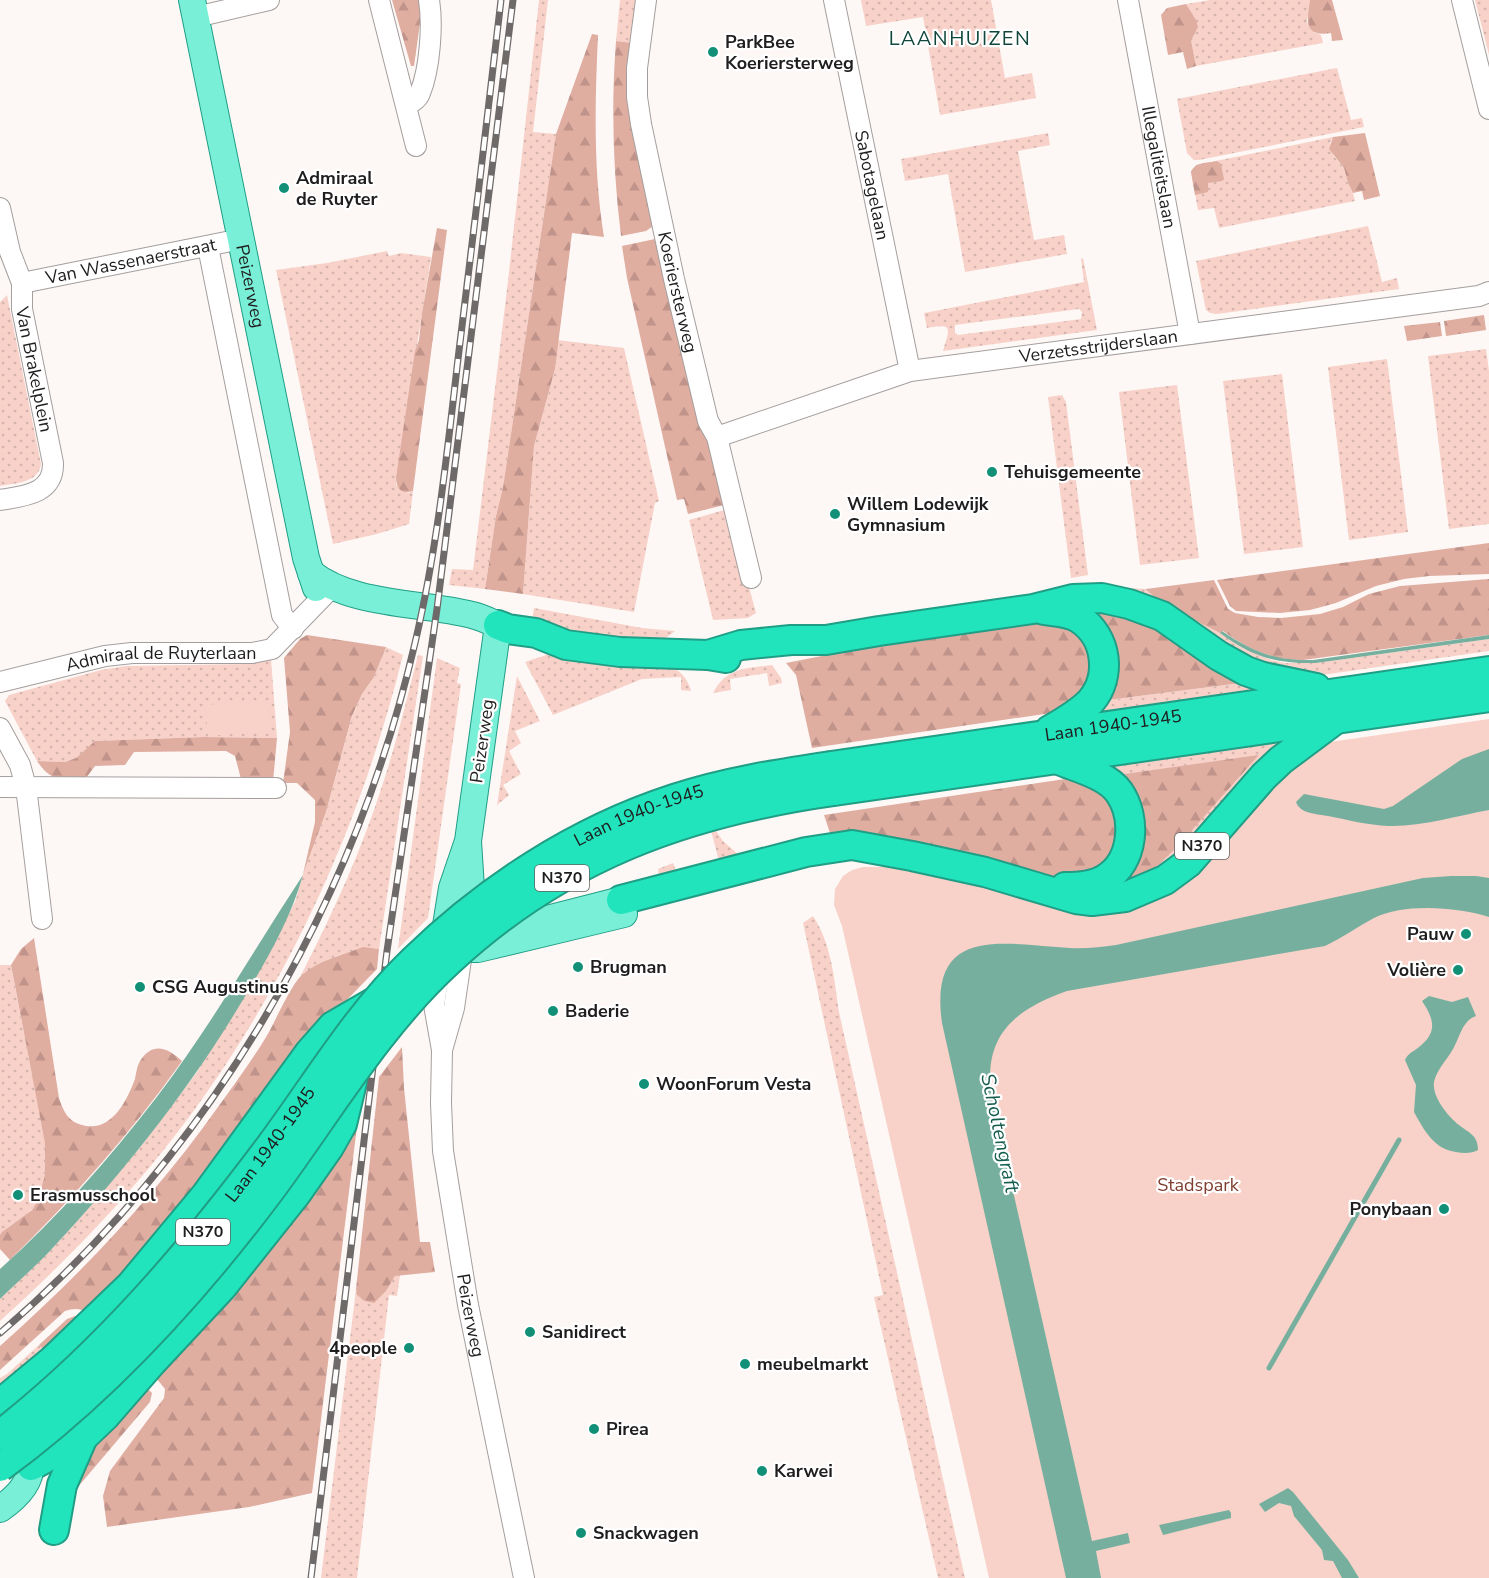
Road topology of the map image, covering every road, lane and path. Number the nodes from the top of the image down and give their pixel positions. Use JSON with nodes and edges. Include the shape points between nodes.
{"nodes":[{"id":1,"x":269,"y":0,"type":"edge"},
{"id":2,"x":379,"y":0,"type":"edge"},
{"id":3,"x":429,"y":0,"type":"edge"},
{"id":4,"x":646,"y":0,"type":"edge"},
{"id":5,"x":834,"y":0,"type":"edge"},
{"id":6,"x":1128,"y":0,"type":"edge"},
{"id":7,"x":1462,"y":0,"type":"edge"},
{"id":8,"x":194,"y":9,"type":"edge"},
{"id":9,"x":407,"y":105,"type":"junction"},
{"id":10,"x":1489,"y":109,"type":"edge"},
{"id":11,"x":416,"y":146,"type":"dead end"},
{"id":12,"x":0,"y":208,"type":"edge"},
{"id":13,"x":241,"y":239,"type":"junction"},
{"id":14,"x":207,"y":247,"type":"junction"},
{"id":15,"x":22,"y":283,"type":"junction"},
{"id":16,"x":1489,"y":292,"type":"edge"},
{"id":17,"x":1190,"y":334,"type":"junction"},
{"id":18,"x":910,"y":371,"type":"junction"},
{"id":19,"x":717,"y":437,"type":"junction"},
{"id":20,"x":0,"y":500,"type":"edge"},
{"id":21,"x":752,"y":578,"type":"dead end"},
{"id":22,"x":328,"y":592,"type":"junction"},
{"id":23,"x":1033,"y":609,"type":"junction"},
{"id":24,"x":293,"y":628,"type":"junction"},
{"id":25,"x":497,"y":633,"type":"junction"},
{"id":26,"x":1489,"y":671,"type":"edge"},
{"id":27,"x":0,"y":682,"type":"edge"},
{"id":28,"x":1489,"y":697,"type":"edge"},
{"id":29,"x":1338,"y":706,"type":"junction"},
{"id":30,"x":0,"y":729,"type":"edge"},
{"id":31,"x":1040,"y":736,"type":"junction"},
{"id":32,"x":1057,"y":759,"type":"junction"},
{"id":33,"x":833,"y":779,"type":"junction"},
{"id":34,"x":0,"y":787,"type":"edge"},
{"id":35,"x":26,"y":787,"type":"junction"},
{"id":36,"x":276,"y":788,"type":"dead end"},
{"id":37,"x":1036,"y":886,"type":"junction"},
{"id":38,"x":622,"y":907,"type":"joint"},
{"id":39,"x":42,"y":919,"type":"dead end"},
{"id":40,"x":458,"y":939,"type":"junction"},
{"id":41,"x":376,"y":1001,"type":"junction"},
{"id":42,"x":354,"y":1074,"type":"junction"},
{"id":43,"x":0,"y":1404,"type":"edge"},
{"id":44,"x":0,"y":1420,"type":"edge"},
{"id":45,"x":0,"y":1435,"type":"edge"},
{"id":46,"x":83,"y":1437,"type":"junction"},
{"id":47,"x":32,"y":1466,"type":"junction"},
{"id":48,"x":0,"y":1467,"type":"edge"},
{"id":49,"x":0,"y":1509,"type":"edge"},
{"id":50,"x":54,"y":1530,"type":"dead end"},
{"id":51,"x":524,"y":1578,"type":"edge"}],
"edges":[{"from":1,"to":8,"type":"street"},
{"from":2,"to":9,"type":"street"},
{"from":3,"to":9,"type":"street","via":[[429,49],[420,93]]},
{"from":4,"to":19,"type":"street","name":"Koeriersterweg","via":[[637,68],[641,124],[708,421]]},
{"from":5,"to":18,"type":"street","name":"Sabotagelaan"},
{"from":6,"to":17,"type":"street","name":"Illegaliteitslaan"},
{"from":7,"to":10,"type":"street"},
{"from":8,"to":13,"type":"main road","name":"Peizerweg"},
{"from":9,"to":11,"type":"street"},
{"from":12,"to":15,"type":"street","name":"Van Brakelplein"},
{"from":13,"to":14,"type":"street","name":"Van Wassenaerstraat"},
{"from":13,"to":22,"type":"main road","name":"Peizerweg","via":[[306,558],[311,573]]},
{"from":14,"to":15,"type":"street","name":"Van Wassenaerstraat"},
{"from":14,"to":24,"type":"street","name":"Peizerweg","via":[[282,615]]},
{"from":15,"to":20,"type":"street","name":"Van Brakelplein","via":[[22,309],[53,474],[45,486],[31,494]]},
{"from":16,"to":17,"type":"street","name":"Verzetsstrijderslaan"},
{"from":17,"to":18,"type":"street","name":"Verzetsstrijderslaan"},
{"from":18,"to":19,"type":"street","name":"Verzetsstrijderslaan"},
{"from":19,"to":21,"type":"street","name":"Koeriersterweg"},
{"from":22,"to":24,"type":"street","name":"Admiraal de Ruyterlaan"},
{"from":22,"to":25,"type":"main road","name":"Peizerweg","via":[[338,607]]},
{"from":23,"to":25,"type":"highway","number":"N370","via":[[826,640],[793,656],[743,662],[702,655],[620,652],[566,645],[535,650],[506,645]]},
{"from":23,"to":29,"type":"highway","number":"N370","via":[[1073,599],[1102,598],[1129,603],[1174,622],[1246,671]]},
{"from":23,"to":31,"type":"highway","number":"N370","via":[[1068,613],[1080,619],[1102,646],[1105,663],[1101,684],[1091,701]]},
{"from":24,"to":27,"type":"street","name":"Admiraal de Ruyterlaan","via":[[265,651],[105,656]]},
{"from":25,"to":40,"type":"main road","name":"Peizerweg","via":[[468,841],[471,888]]},
{"from":26,"to":29,"type":"highway","name":"Laan 1940-1945","number":"N370"},
{"from":28,"to":29,"type":"highway","name":"Laan 1940-1945","number":"N370"},
{"from":29,"to":31,"type":"highway","name":"Laan 1940-1945","number":"N370"},
{"from":29,"to":32,"type":"highway","name":"Laan 1940-1945","number":"N370"},
{"from":29,"to":37,"type":"highway","number":"N370","via":[[1264,776],[1188,863],[1165,880],[1137,894],[1092,901]]},
{"from":30,"to":35,"type":"street","via":[[20,765]]},
{"from":31,"to":33,"type":"highway","name":"Laan 1940-1945","number":"N370"},
{"from":32,"to":33,"type":"highway","name":"Laan 1940-1945","number":"N370"},
{"from":32,"to":37,"type":"highway","number":"N370","via":[[1095,775],[1120,793],[1131,822],[1130,838],[1116,870],[1099,882],[1075,887]]},
{"from":33,"to":41,"type":"highway","name":"Laan 1940-1945","number":"N370","bridge":true,"via":[[742,781],[674,799],[601,828],[533,865],[481,901],[411,963]]},
{"from":33,"to":42,"type":"highway","name":"Laan 1940-1945","number":"N370","bridge":true,"via":[[676,826],[607,853],[522,902],[449,961],[417,993]]},
{"from":34,"to":35,"type":"street"},
{"from":35,"to":36,"type":"street"},
{"from":35,"to":39,"type":"street"},
{"from":37,"to":38,"type":"highway","number":"N370","via":[[890,853]]},
{"from":38,"to":40,"type":"main road"},
{"from":40,"to":51,"type":"street","name":"Peizerweg","via":[[434,1005],[442,1050],[443,1151],[456,1237]]},
{"from":41,"to":43,"type":"highway","number":"N370","via":[[333,1026],[315,1045],[244,1145],[131,1285],[53,1360]]},
{"from":41,"to":45,"type":"highway","name":"Laan 1940-1945","number":"N370","bridge":true,"via":[[181,1260],[95,1352]]},
{"from":42,"to":46,"type":"highway","number":"N370","via":[[342,1124],[296,1194],[222,1287]]},
{"from":42,"to":48,"type":"highway","name":"Laan 1940-1945","number":"N370","bridge":true,"via":[[272,1188],[191,1288],[105,1377]]},
{"from":44,"to":47,"type":"main road","via":[[18,1432]]},
{"from":46,"to":47,"type":"highway","number":"N370"},
{"from":46,"to":50,"type":"highway","number":"N370","via":[[62,1485]]},
{"from":47,"to":49,"type":"main road","via":[[21,1492]]}]}
